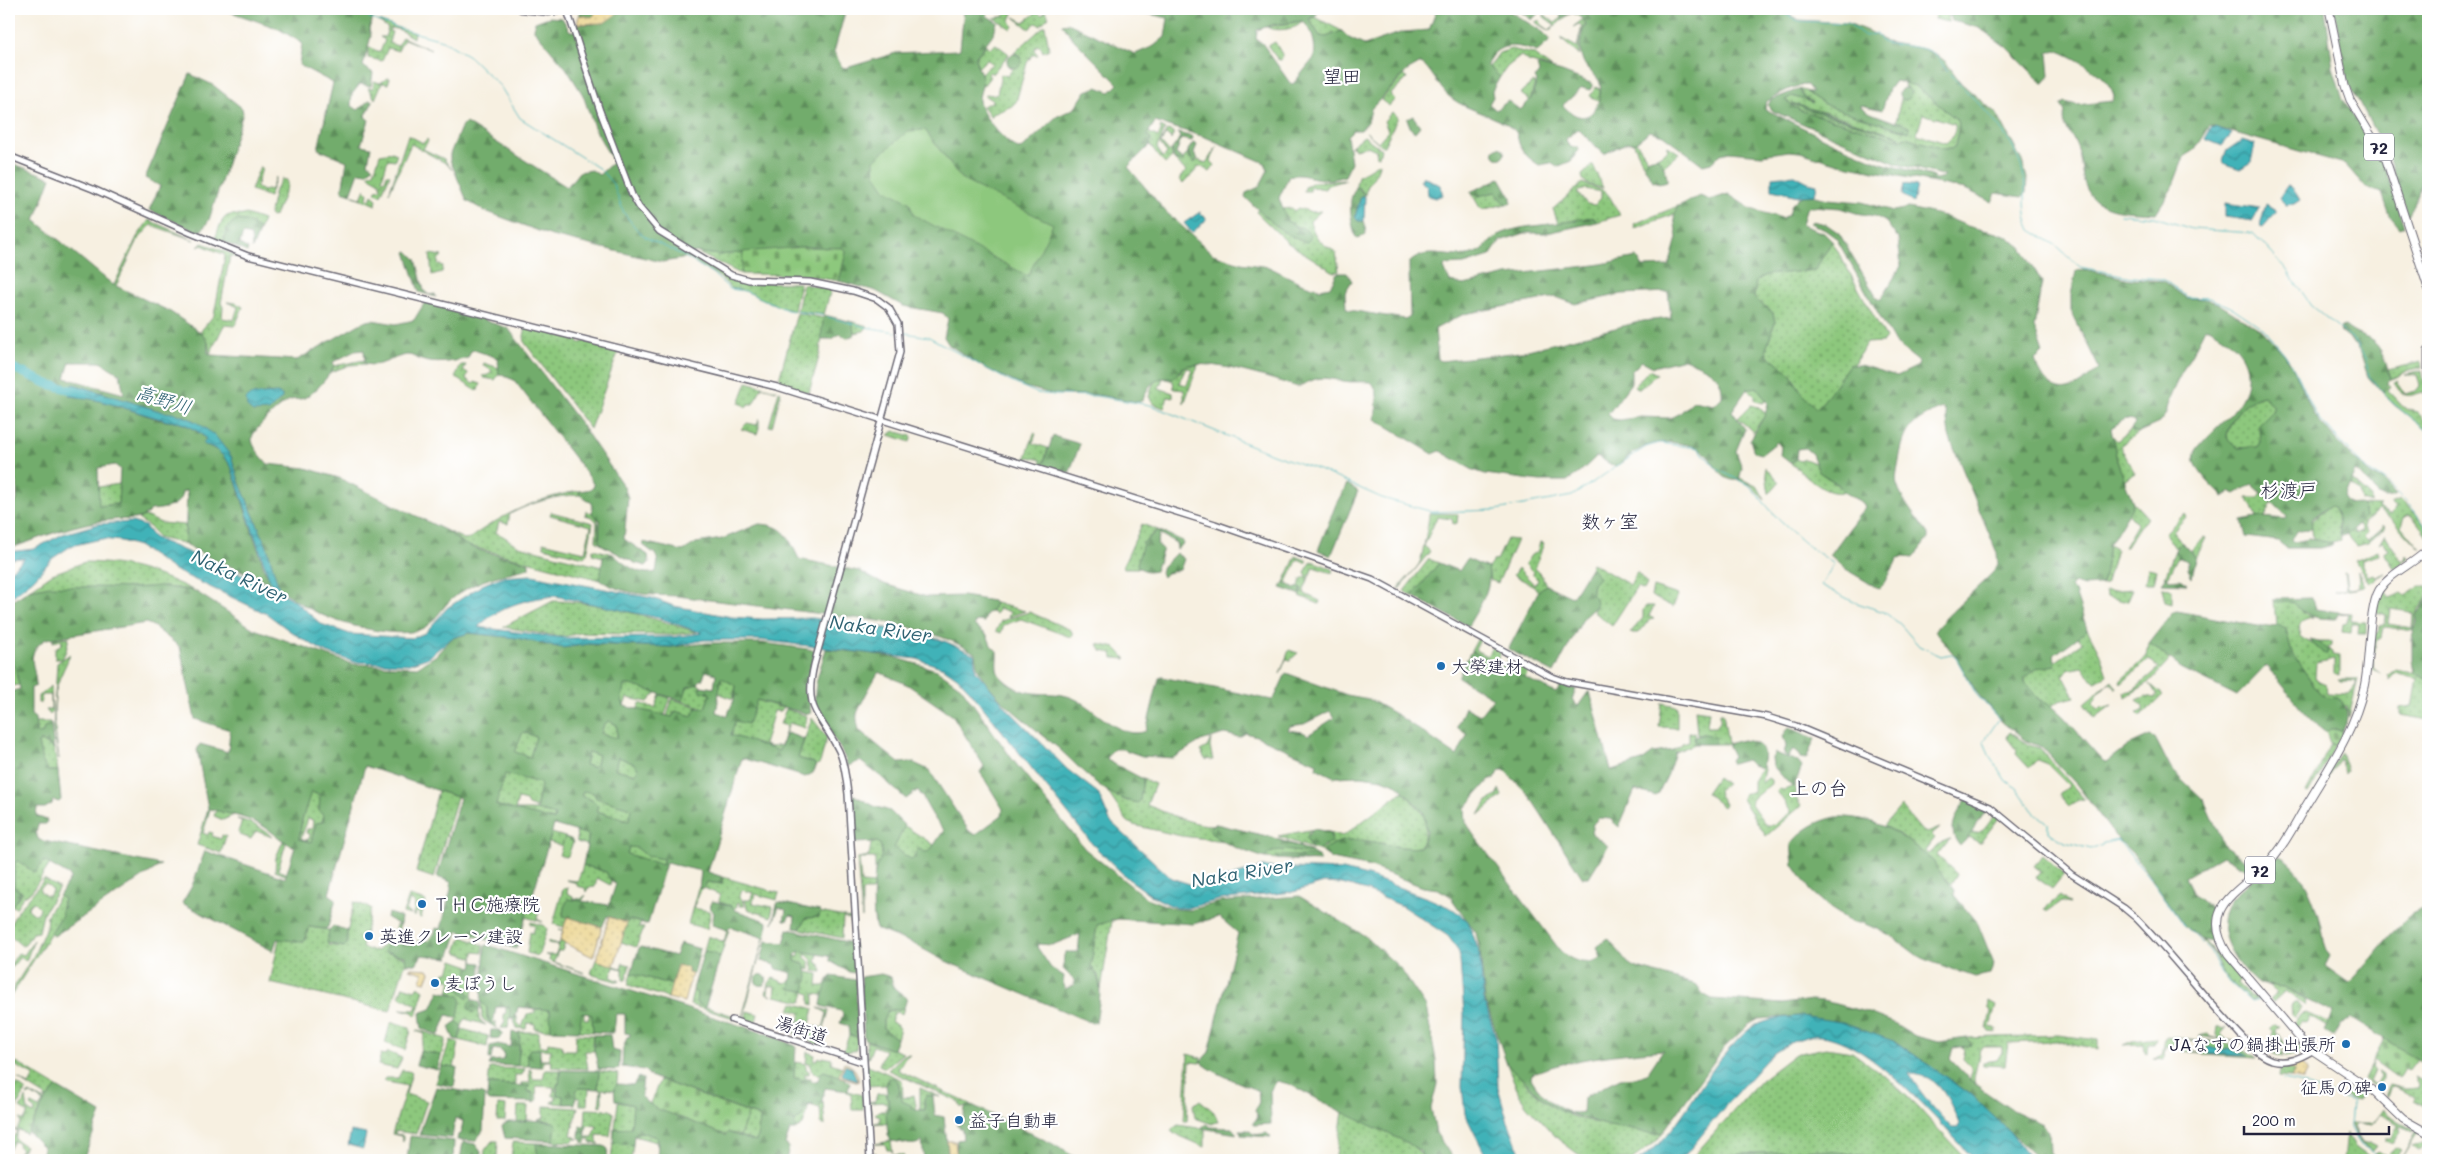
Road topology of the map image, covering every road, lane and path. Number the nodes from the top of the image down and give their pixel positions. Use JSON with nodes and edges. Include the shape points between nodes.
{"nodes":[{"id":1,"x":521,"y":9,"type":"edge"},
{"id":2,"x":2329,"y":9,"type":"edge"},
{"id":3,"x":569,"y":10,"type":"edge"},
{"id":4,"x":9,"y":156,"type":"edge"},
{"id":5,"x":2428,"y":288,"type":"edge"},
{"id":6,"x":2428,"y":350,"type":"edge"},
{"id":7,"x":2428,"y":376,"type":"edge"},
{"id":8,"x":881,"y":421,"type":"junction"},
{"id":9,"x":2428,"y":548,"type":"edge"},
{"id":10,"x":732,"y":1020,"type":"dead end"},
{"id":11,"x":2312,"y":1051,"type":"junction"},
{"id":12,"x":862,"y":1062,"type":"junction"},
{"id":13,"x":2428,"y":1133,"type":"edge"},
{"id":14,"x":870,"y":1160,"type":"edge"}],
"edges":[{"from":1,"to":3,"type":"main road","via":[[537,12]]},
{"from":2,"to":5,"type":"main road","number":"72","via":[[2344,86],[2386,160]]},
{"from":3,"to":8,"type":"street","via":[[600,111],[632,194],[639,208],[659,231],[730,275],[749,280],[801,281],[853,291],[877,299],[889,308],[898,324],[901,342]]},
{"from":4,"to":8,"type":"street","via":[[248,256],[706,368],[786,389]]},
{"from":6,"to":7,"type":"main road"},
{"from":8,"to":11,"type":"street","via":[[1215,524],[1358,573],[1388,586],[1550,676],[1567,682],[1784,722],[1968,797],[2002,816],[2071,874],[2130,913],[2259,1052],[2280,1061],[2294,1060]]},
{"from":8,"to":12,"type":"street","via":[[810,689],[816,716],[842,758],[848,794],[857,918]]},
{"from":9,"to":11,"type":"main road","number":"72","via":[[2379,591],[2373,612],[2364,689],[2354,720],[2333,762],[2278,852],[2230,896],[2219,914],[2218,931],[2228,954]]},
{"from":10,"to":12,"type":"street","name":"湯街道"},
{"from":11,"to":13,"type":"main road","number":"72","via":[[2375,1092],[2402,1119]]},
{"from":12,"to":14,"type":"street"}]}
